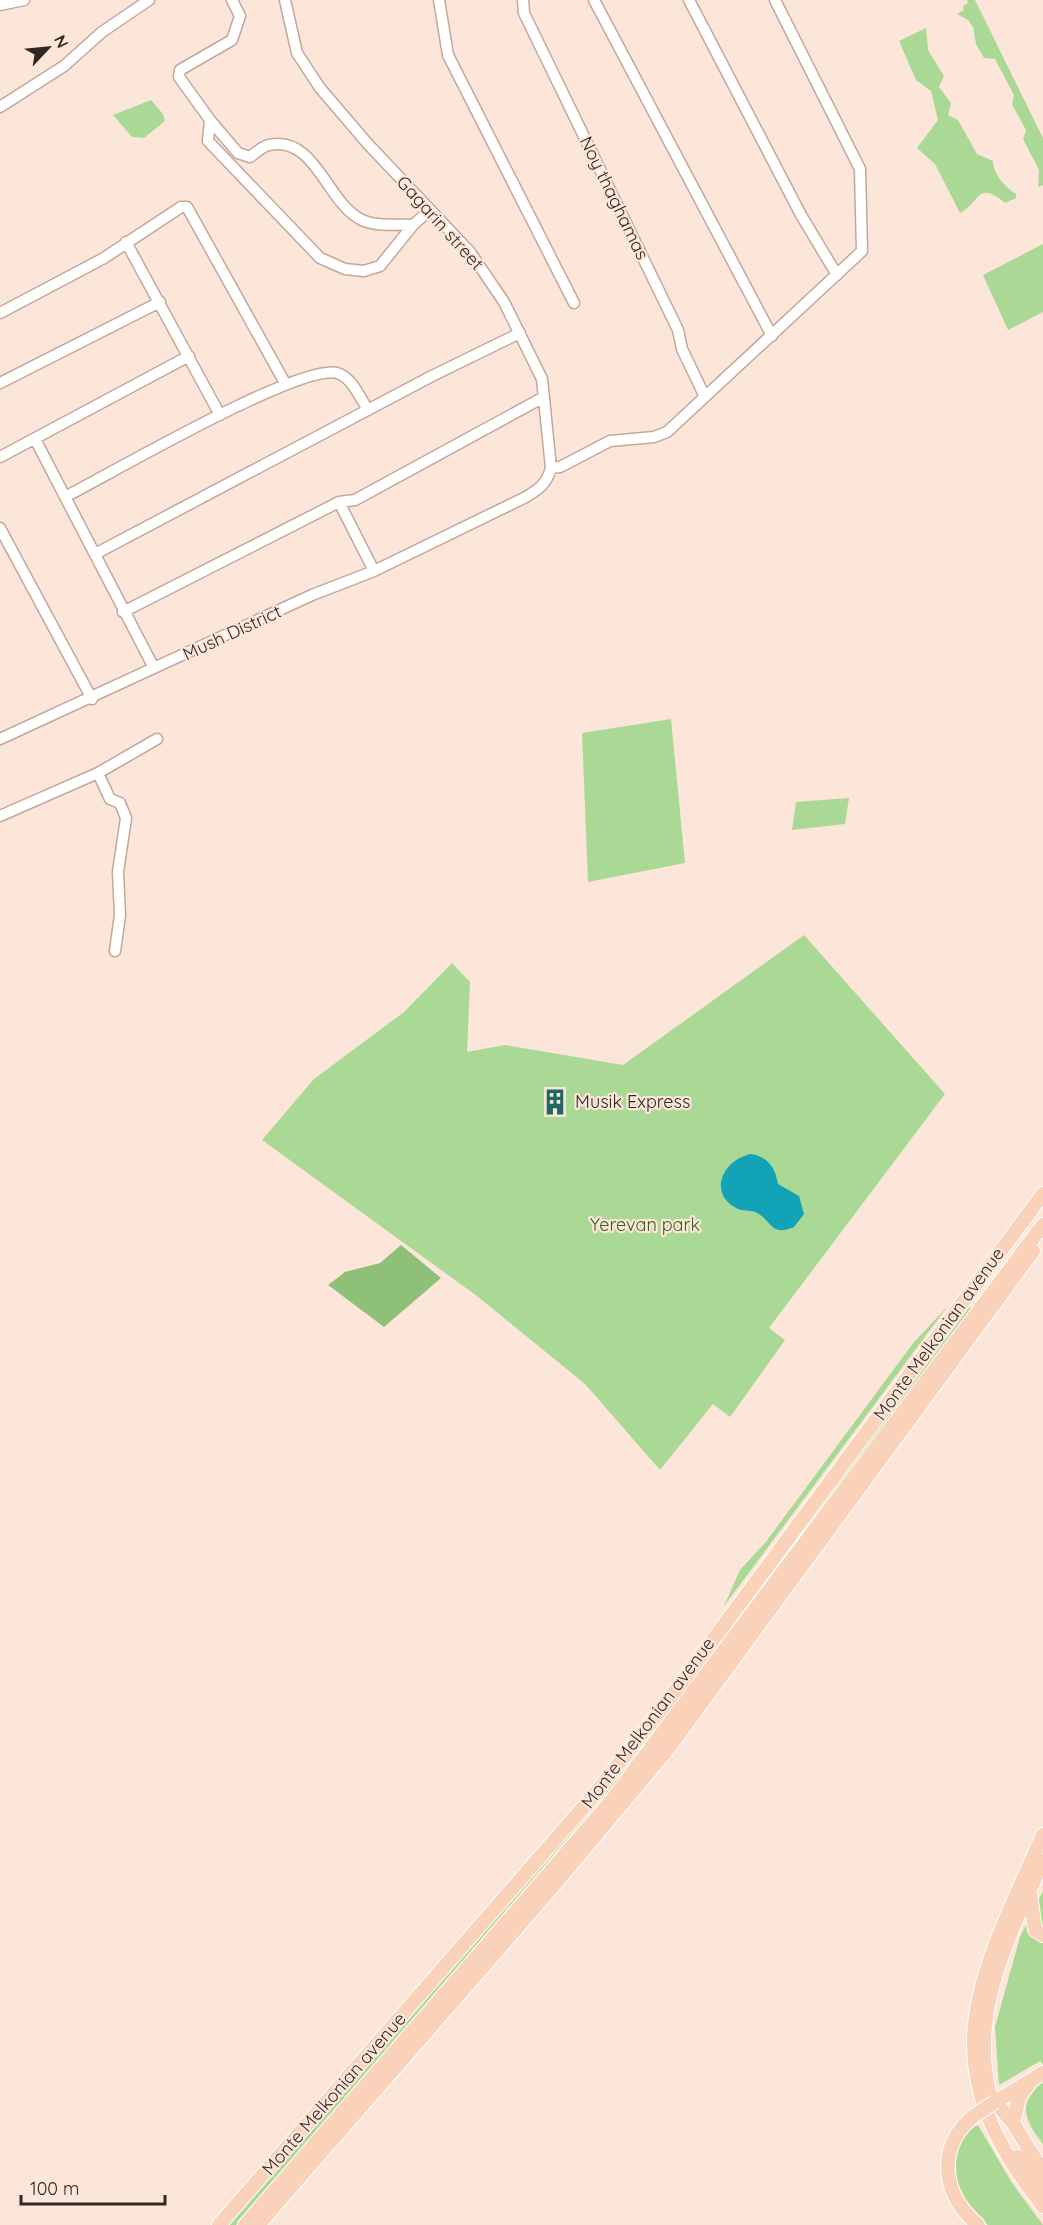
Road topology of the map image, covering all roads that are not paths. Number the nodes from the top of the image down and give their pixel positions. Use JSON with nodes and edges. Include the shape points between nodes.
{"nodes":[{"id":1,"x":24,"y":0,"type":"edge"},
{"id":2,"x":149,"y":0,"type":"edge"},
{"id":3,"x":232,"y":0,"type":"edge"},
{"id":4,"x":285,"y":0,"type":"edge"},
{"id":5,"x":439,"y":0,"type":"edge"},
{"id":6,"x":523,"y":0,"type":"edge"},
{"id":7,"x":594,"y":0,"type":"edge"},
{"id":8,"x":689,"y":0,"type":"edge"},
{"id":9,"x":775,"y":0,"type":"edge"},
{"id":10,"x":0,"y":5,"type":"edge"},
{"id":11,"x":0,"y":107,"type":"edge"},
{"id":12,"x":210,"y":120,"type":"junction"},
{"id":13,"x":430,"y":210,"type":"junction"},
{"id":14,"x":413,"y":225,"type":"junction"},
{"id":15,"x":126,"y":242,"type":"junction"},
{"id":16,"x":837,"y":275,"type":"junction"},
{"id":17,"x":160,"y":302,"type":"junction"},
{"id":18,"x":574,"y":303,"type":"dead end"},
{"id":19,"x":0,"y":313,"type":"edge"},
{"id":20,"x":520,"y":333,"type":"junction"},
{"id":21,"x":772,"y":336,"type":"junction"},
{"id":22,"x":189,"y":356,"type":"junction"},
{"id":23,"x":285,"y":382,"type":"junction"},
{"id":24,"x":0,"y":383,"type":"edge"},
{"id":25,"x":544,"y":397,"type":"junction"},
{"id":26,"x":705,"y":397,"type":"junction"},
{"id":27,"x":368,"y":410,"type":"junction"},
{"id":28,"x":220,"y":415,"type":"junction"},
{"id":29,"x":35,"y":439,"type":"junction"},
{"id":30,"x":0,"y":457,"type":"edge"},
{"id":31,"x":551,"y":468,"type":"junction"},
{"id":32,"x":65,"y":497,"type":"junction"},
{"id":33,"x":339,"y":502,"type":"junction"},
{"id":34,"x":0,"y":528,"type":"edge"},
{"id":35,"x":95,"y":554,"type":"junction"},
{"id":36,"x":374,"y":570,"type":"junction"},
{"id":37,"x":123,"y":612,"type":"junction"},
{"id":38,"x":154,"y":668,"type":"junction"},
{"id":39,"x":92,"y":699,"type":"junction"},
{"id":40,"x":0,"y":739,"type":"edge"},
{"id":41,"x":157,"y":739,"type":"dead end"},
{"id":42,"x":98,"y":773,"type":"junction"},
{"id":43,"x":0,"y":816,"type":"edge"},
{"id":44,"x":115,"y":951,"type":"dead end"},
{"id":45,"x":1043,"y":1194,"type":"edge"},
{"id":46,"x":1043,"y":1225,"type":"edge"},
{"id":47,"x":1043,"y":1230,"type":"edge"},
{"id":48,"x":967,"y":1298,"type":"junction"},
{"id":49,"x":981,"y":1308,"type":"junction"},
{"id":50,"x":1043,"y":1835,"type":"edge"},
{"id":51,"x":1043,"y":1861,"type":"edge"},
{"id":52,"x":1030,"y":1890,"type":"junction"},
{"id":53,"x":1043,"y":1935,"type":"edge"},
{"id":54,"x":1039,"y":2075,"type":"edge"},
{"id":55,"x":998,"y":2102,"type":"junction"},
{"id":56,"x":1013,"y":2123,"type":"junction"},
{"id":57,"x":1043,"y":2172,"type":"edge"},
{"id":58,"x":1043,"y":2191,"type":"edge"},
{"id":59,"x":1043,"y":2206,"type":"edge"},
{"id":60,"x":219,"y":2225,"type":"edge"},
{"id":61,"x":245,"y":2225,"type":"edge"},
{"id":62,"x":258,"y":2225,"type":"edge"},
{"id":63,"x":978,"y":2225,"type":"edge"}],
"edges":[{"from":1,"to":10,"type":"street"},
{"from":2,"to":11,"type":"street","via":[[102,32],[64,66]]},
{"from":3,"to":12,"type":"street","via":[[240,16],[232,40],[180,70],[179,77]]},
{"from":4,"to":13,"type":"street","name":"Gagarin street","via":[[297,53],[320,88]]},
{"from":5,"to":18,"type":"street","via":[[448,55]]},
{"from":6,"to":26,"type":"street","name":"Noy thaghamas","via":[[524,13],[678,330],[682,349]]},
{"from":7,"to":21,"type":"street"},
{"from":8,"to":16,"type":"street","via":[[801,215]]},
{"from":9,"to":16,"type":"street","via":[[860,169],[862,251]]},
{"from":12,"to":14,"type":"street","via":[[238,153],[250,157],[269,145],[287,144],[310,159],[360,220]]},
{"from":12,"to":14,"type":"street","via":[[208,141],[320,258],[345,269],[364,271],[380,266]]},
{"from":13,"to":14,"type":"street"},
{"from":13,"to":20,"type":"street","name":"Gagarin street","via":[[470,252]]},
{"from":15,"to":17,"type":"street"},
{"from":15,"to":19,"type":"street","via":[[104,258]]},
{"from":15,"to":23,"type":"street","via":[[187,207]]},
{"from":16,"to":21,"type":"street"},
{"from":17,"to":22,"type":"street"},
{"from":17,"to":24,"type":"street"},
{"from":20,"to":25,"type":"street","name":"Gagarin street","via":[[542,379]]},
{"from":20,"to":27,"type":"street"},
{"from":21,"to":26,"type":"street"},
{"from":22,"to":28,"type":"street"},
{"from":22,"to":29,"type":"street"},
{"from":23,"to":27,"type":"street","via":[[327,372],[340,374]]},
{"from":23,"to":28,"type":"street"},
{"from":25,"to":31,"type":"street","name":"Gagarin street"},
{"from":25,"to":33,"type":"street","via":[[355,500]]},
{"from":26,"to":31,"type":"street","via":[[660,436],[610,441]]},
{"from":27,"to":35,"type":"street"},
{"from":28,"to":32,"type":"street"},
{"from":29,"to":30,"type":"street"},
{"from":29,"to":32,"type":"street"},
{"from":31,"to":36,"type":"street","name":"Mush District","via":[[544,484],[524,498]]},
{"from":32,"to":35,"type":"street"},
{"from":33,"to":36,"type":"street"},
{"from":33,"to":37,"type":"street"},
{"from":34,"to":39,"type":"street"},
{"from":35,"to":37,"type":"street"},
{"from":36,"to":38,"type":"street","name":"Mush District"},
{"from":37,"to":38,"type":"street"},
{"from":38,"to":39,"type":"street","name":"Mush District"},
{"from":39,"to":40,"type":"street","name":"Mush District"},
{"from":41,"to":42,"type":"street"},
{"from":42,"to":43,"type":"street"},
{"from":42,"to":44,"type":"street","via":[[110,798],[120,803],[126,818],[117,873],[120,915]]},
{"from":45,"to":48,"type":"main road","name":"Monte Melkonian avenue"},
{"from":46,"to":49,"type":"main road","name":"Monte Melkonian avenue"},
{"from":47,"to":62,"type":"main road","via":[[1029,1259],[667,1750]]},
{"from":48,"to":49,"type":"main road"},
{"from":48,"to":60,"type":"main road","name":"Monte Melkonian avenue","via":[[594,1795]]},
{"from":49,"to":61,"type":"main road","name":"Monte Melkonian avenue","via":[[612,1800]]},
{"from":50,"to":59,"type":"main road","via":[[984,1972],[975,2007],[974,2049],[981,2097],[994,2132],[1009,2161]]},
{"from":51,"to":52,"type":"main road"},
{"from":52,"to":53,"type":"main road","via":[[1035,1930]]},
{"from":52,"to":58,"type":"main road","via":[[998,1963],[986,2004],[983,2041],[990,2094],[1002,2129]]},
{"from":54,"to":55,"type":"main road"},
{"from":54,"to":56,"type":"main road","via":[[1023,2090]]},
{"from":55,"to":56,"type":"main road"},
{"from":55,"to":63,"type":"main road","bridge":true,"via":[[975,2115],[952,2140],[947,2172],[958,2202]]},
{"from":56,"to":57,"type":"main road"}]}
